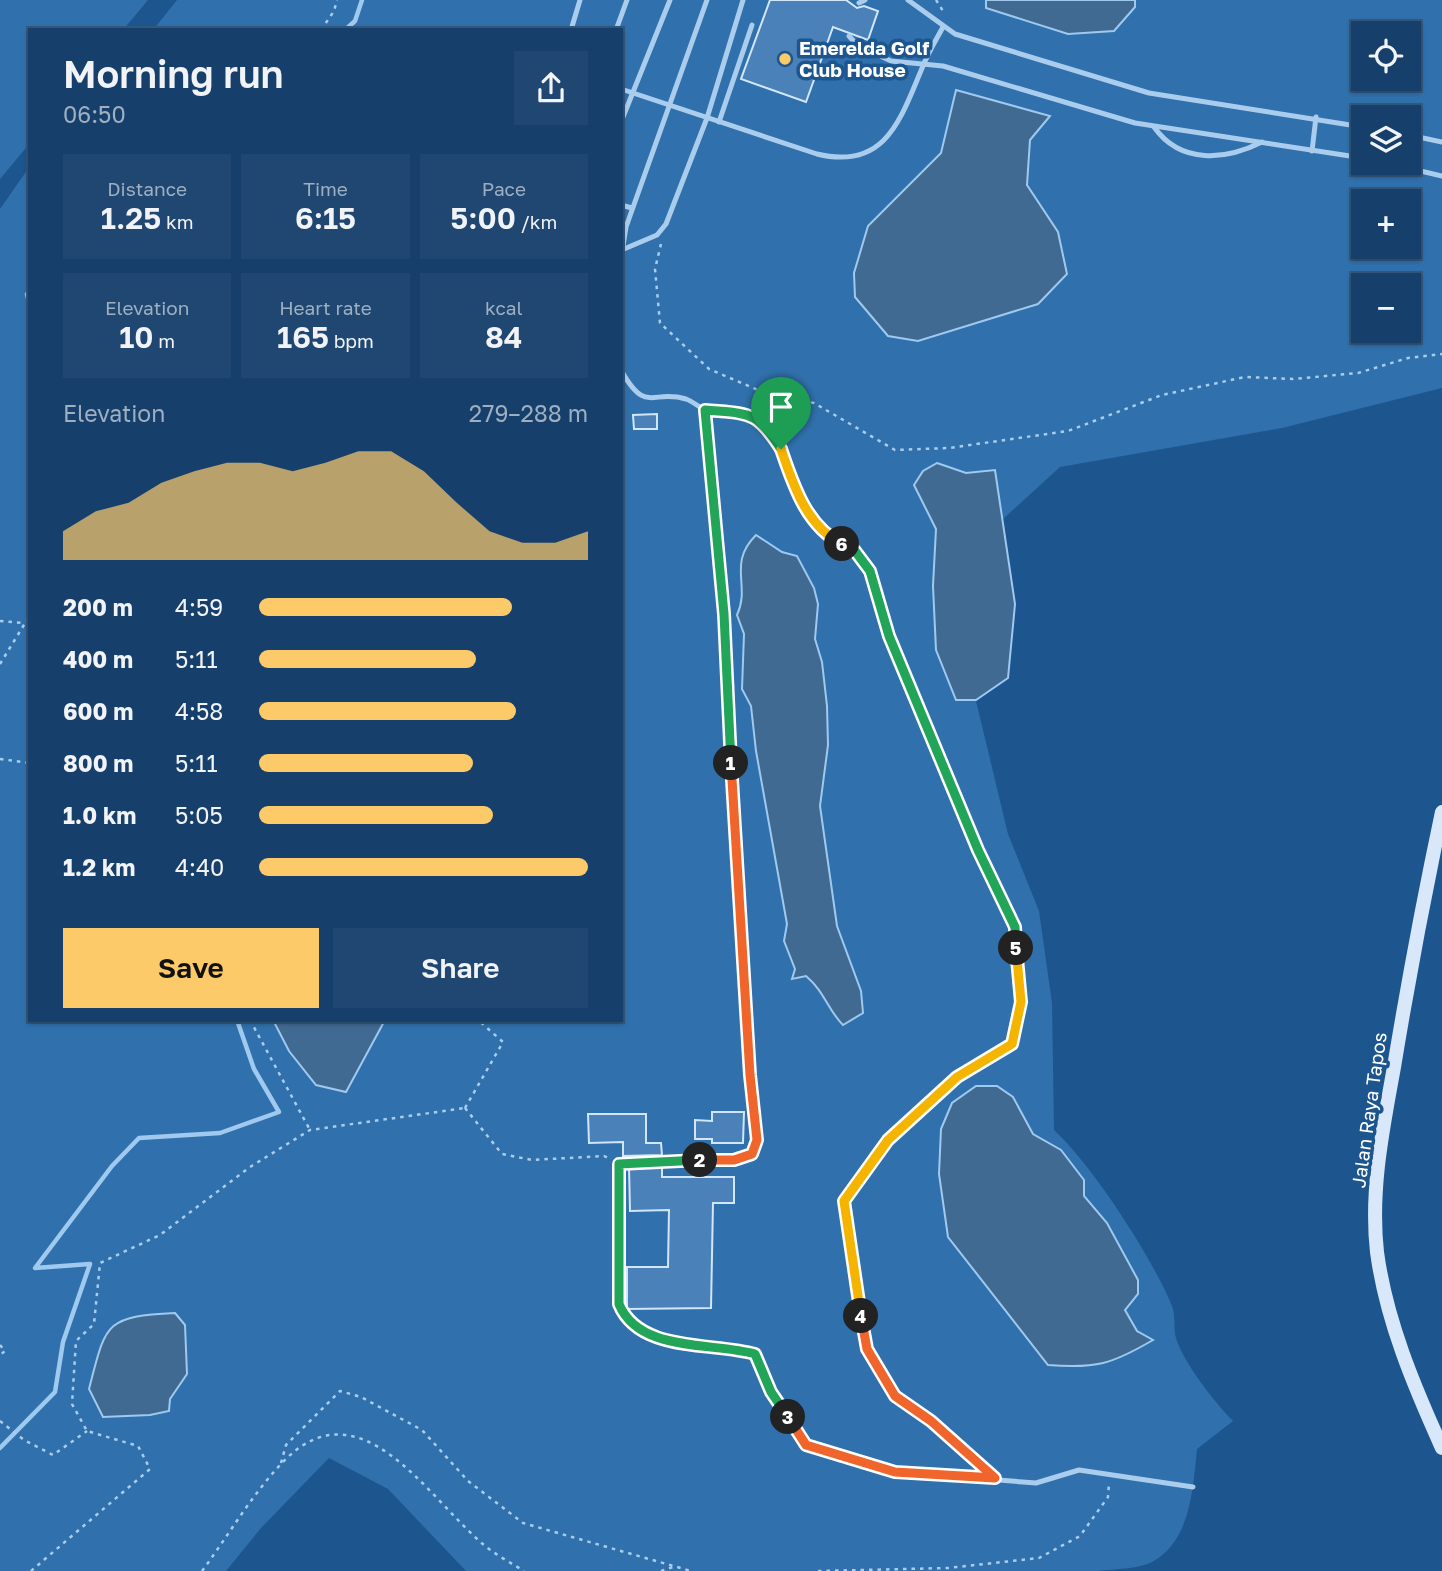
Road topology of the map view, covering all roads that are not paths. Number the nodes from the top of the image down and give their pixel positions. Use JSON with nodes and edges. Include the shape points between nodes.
{"nodes":[{"id":1,"x":580,"y":0,"type":"edge"},
{"id":2,"x":627,"y":0,"type":"edge"},
{"id":3,"x":670,"y":0,"type":"edge"},
{"id":4,"x":707,"y":0,"type":"edge"},
{"id":5,"x":744,"y":0,"type":"edge"},
{"id":6,"x":908,"y":0,"type":"edge"},
{"id":7,"x":752,"y":25,"type":"dead end"},
{"id":8,"x":943,"y":27,"type":"junction"},
{"id":9,"x":572,"y":28,"type":"edge"},
{"id":10,"x":617,"y":28,"type":"edge"},
{"id":11,"x":849,"y":36,"type":"dead end"},
{"id":12,"x":924,"y":63,"type":"junction"},
{"id":13,"x":623,"y":90,"type":"edge"},
{"id":14,"x":632,"y":92,"type":"junction"},
{"id":15,"x":669,"y":104,"type":"junction"},
{"id":16,"x":623,"y":117,"type":"edge"},
{"id":17,"x":1316,"y":117,"type":"junction"},
{"id":18,"x":707,"y":118,"type":"junction"},
{"id":19,"x":719,"y":122,"type":"junction"},
{"id":20,"x":1351,"y":124,"type":"edge"},
{"id":21,"x":1154,"y":127,"type":"junction"},
{"id":22,"x":1421,"y":138,"type":"edge"},
{"id":23,"x":1262,"y":142,"type":"junction"},
{"id":24,"x":1442,"y":142,"type":"edge"},
{"id":25,"x":1312,"y":151,"type":"junction"},
{"id":26,"x":1351,"y":156,"type":"edge"},
{"id":27,"x":1421,"y":171,"type":"edge"},
{"id":28,"x":1442,"y":176,"type":"edge"},
{"id":29,"x":623,"y":206,"type":"edge"},
{"id":30,"x":632,"y":208,"type":"junction"},
{"id":31,"x":624,"y":249,"type":"junction"},
{"id":32,"x":623,"y":252,"type":"edge"},
{"id":33,"x":623,"y":374,"type":"edge"},
{"id":34,"x":1442,"y":812,"type":"edge"},
{"id":35,"x":1442,"y":1448,"type":"edge"},
{"id":36,"x":1193,"y":1487,"type":"dead end"}],
"edges":[{"from":1,"to":9,"type":"lane"},
{"from":2,"to":10,"type":"lane"},
{"from":3,"to":14,"type":"lane"},
{"from":4,"to":15,"type":"lane"},
{"from":5,"to":18,"type":"lane"},
{"from":6,"to":8,"type":"lane"},
{"from":7,"to":19,"type":"lane"},
{"from":8,"to":12,"type":"lane"},
{"from":8,"to":17,"type":"lane","via":[[1149,93]]},
{"from":11,"to":12,"type":"lane","via":[[857,45],[891,61]]},
{"from":12,"to":19,"type":"lane","via":[[902,119],[885,139],[853,157],[835,159]]},
{"from":12,"to":21,"type":"lane"},
{"from":13,"to":14,"type":"lane"},
{"from":14,"to":15,"type":"lane"},
{"from":14,"to":16,"type":"lane"},
{"from":15,"to":18,"type":"lane"},
{"from":15,"to":30,"type":"lane"},
{"from":17,"to":20,"type":"lane"},
{"from":17,"to":25,"type":"lane"},
{"from":18,"to":19,"type":"lane"},
{"from":18,"to":31,"type":"lane","via":[[666,224],[657,235]]},
{"from":21,"to":23,"type":"lane"},
{"from":21,"to":23,"type":"lane","via":[[1184,152],[1210,158],[1238,154]]},
{"from":22,"to":24,"type":"lane"},
{"from":23,"to":25,"type":"lane"},
{"from":25,"to":26,"type":"lane"},
{"from":27,"to":28,"type":"lane"},
{"from":29,"to":30,"type":"lane"},
{"from":30,"to":31,"type":"lane"},
{"from":31,"to":32,"type":"lane"},
{"from":33,"to":36,"type":"lane","via":[[632,390],[651,399],[685,399],[705,410],[724,614],[757,1140],[752,1154],[734,1160],[619,1164],[619,1304],[623,1315],[637,1328],[677,1342],[755,1354],[771,1392],[806,1445],[895,1472],[1042,1483],[1072,1470]]},
{"from":34,"to":35,"type":"main road","name":"Jalan Raya Tapos","via":[[1416,937],[1375,1199],[1377,1252],[1389,1308],[1414,1386]]}]}
